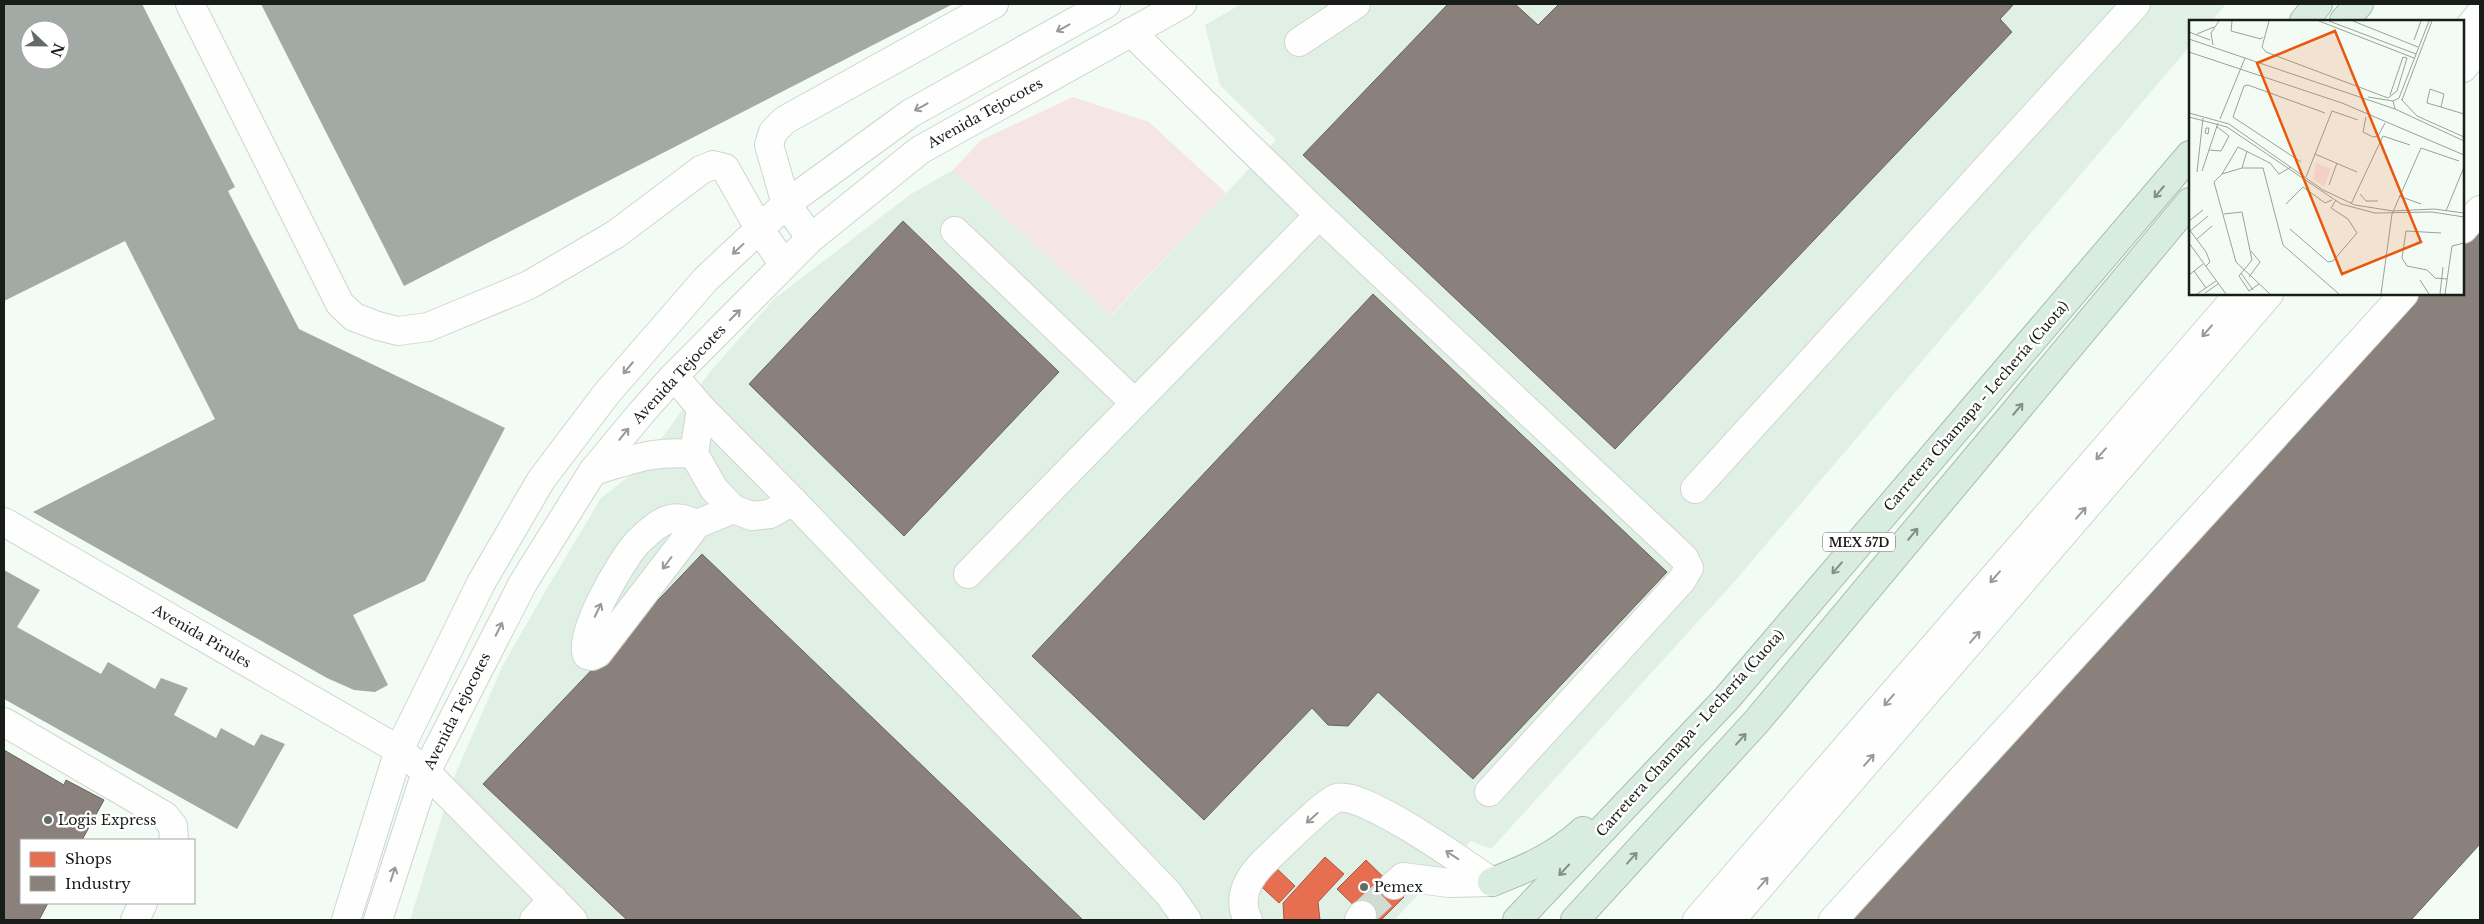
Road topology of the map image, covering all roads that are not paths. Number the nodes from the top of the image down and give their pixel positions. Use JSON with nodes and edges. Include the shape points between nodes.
{"nodes":[{"id":1,"x":190,"y":4,"type":"edge"},
{"id":2,"x":994,"y":4,"type":"edge"},
{"id":3,"x":1106,"y":4,"type":"edge"},
{"id":4,"x":1182,"y":4,"type":"edge"},
{"id":5,"x":1356,"y":4,"type":"edge"},
{"id":6,"x":2136,"y":4,"type":"edge"},
{"id":7,"x":2318,"y":4,"type":"edge"},
{"id":8,"x":2359,"y":4,"type":"edge"},
{"id":9,"x":2480,"y":14,"type":"edge"},
{"id":10,"x":2305,"y":20,"type":"edge"},
{"id":11,"x":2345,"y":20,"type":"edge"},
{"id":12,"x":1131,"y":32,"type":"junction"},
{"id":13,"x":2464,"y":34,"type":"edge"},
{"id":14,"x":1299,"y":42,"type":"dead end"},
{"id":15,"x":2480,"y":47,"type":"edge"},
{"id":16,"x":2464,"y":67,"type":"edge"},
{"id":17,"x":2189,"y":156,"type":"edge"},
{"id":18,"x":2189,"y":203,"type":"edge"},
{"id":19,"x":786,"y":204,"type":"junction"},
{"id":20,"x":2480,"y":210,"type":"edge"},
{"id":21,"x":1319,"y":215,"type":"junction"},
{"id":22,"x":759,"y":228,"type":"junction"},
{"id":23,"x":2464,"y":228,"type":"edge"},
{"id":24,"x":954,"y":231,"type":"dead end"},
{"id":25,"x":811,"y":238,"type":"junction"},
{"id":26,"x":784,"y":265,"type":"junction"},
{"id":27,"x":2238,"y":295,"type":"edge"},
{"id":28,"x":2268,"y":295,"type":"edge"},
{"id":29,"x":2403,"y":295,"type":"edge"},
{"id":30,"x":674,"y":376,"type":"junction"},
{"id":31,"x":1135,"y":403,"type":"junction"},
{"id":32,"x":701,"y":408,"type":"junction"},
{"id":33,"x":694,"y":454,"type":"junction"},
{"id":34,"x":593,"y":471,"type":"junction"},
{"id":35,"x":1695,"y":489,"type":"dead end"},
{"id":36,"x":793,"y":501,"type":"junction"},
{"id":37,"x":733,"y":509,"type":"junction"},
{"id":38,"x":4,"y":522,"type":"edge"},
{"id":39,"x":696,"y":524,"type":"junction"},
{"id":40,"x":968,"y":574,"type":"dead end"},
{"id":41,"x":1727,"y":698,"type":"junction"},
{"id":42,"x":4,"y":722,"type":"edge"},
{"id":43,"x":399,"y":750,"type":"junction"},
{"id":44,"x":426,"y":772,"type":"junction"},
{"id":45,"x":1489,"y":792,"type":"dead end"},
{"id":46,"x":174,"y":839,"type":"edge"},
{"id":47,"x":1492,"y":882,"type":"junction"},
{"id":48,"x":1394,"y":885,"type":"tunnel mouth"},
{"id":49,"x":553,"y":900,"type":"junction"},
{"id":50,"x":143,"y":904,"type":"edge"},
{"id":51,"x":135,"y":920,"type":"edge"},
{"id":52,"x":346,"y":920,"type":"edge"},
{"id":53,"x":378,"y":920,"type":"edge"},
{"id":54,"x":534,"y":920,"type":"edge"},
{"id":55,"x":574,"y":920,"type":"edge"},
{"id":56,"x":1187,"y":920,"type":"edge"},
{"id":57,"x":1248,"y":920,"type":"edge"},
{"id":58,"x":1517,"y":920,"type":"edge"},
{"id":59,"x":1575,"y":920,"type":"edge"},
{"id":60,"x":1697,"y":920,"type":"edge"},
{"id":61,"x":1731,"y":920,"type":"edge"},
{"id":62,"x":1833,"y":920,"type":"edge"}],
"edges":[{"from":1,"to":22,"type":"street","via":[[340,304],[354,317],[398,331],[428,327],[529,285],[616,234],[713,165],[725,168]]},
{"from":2,"to":19,"type":"street","via":[[786,120],[774,132],[770,146]]},
{"from":3,"to":19,"type":"street","one_way":true,"via":[[911,113]]},
{"from":4,"to":12,"type":"street","name":"Avenida Tejocotes"},
{"from":5,"to":14,"type":"street"},
{"from":6,"to":35,"type":"street"},
{"from":7,"to":10,"type":"highway"},
{"from":8,"to":11,"type":"highway"},
{"from":9,"to":13,"type":"street"},
{"from":12,"to":21,"type":"street"},
{"from":12,"to":25,"type":"street","name":"Avenida Tejocotes","via":[[920,150]]},
{"from":15,"to":16,"type":"street"},
{"from":17,"to":41,"type":"highway","name":"Carretera Chamapa - Lechería (Cuota)","number":"MEX 57D","one_way":true},
{"from":59,"to":18,"type":"highway","number":"MEX 57D","one_way":true,"via":[[1757,721]]},
{"from":19,"to":22,"type":"street"},
{"from":19,"to":25,"type":"street"},
{"from":20,"to":23,"type":"street"},
{"from":21,"to":31,"type":"street"},
{"from":21,"to":45,"type":"street","via":[[1684,558],[1689,568],[1682,580]]},
{"from":22,"to":26,"type":"street"},
{"from":22,"to":43,"type":"street","one_way":true,"via":[[656,334],[542,480],[481,583]]},
{"from":24,"to":31,"type":"street"},
{"from":25,"to":26,"type":"street","name":"Avenida Tejocotes"},
{"from":30,"to":26,"type":"street","name":"Avenida Tejocotes","one_way":true},
{"from":27,"to":60,"type":"street","one_way":true},
{"from":61,"to":28,"type":"street","one_way":true},
{"from":29,"to":62,"type":"street"},
{"from":30,"to":32,"type":"street"},
{"from":34,"to":30,"type":"street","name":"Avenida Tejocotes","one_way":true},
{"from":31,"to":40,"type":"street"},
{"from":32,"to":33,"type":"street"},
{"from":32,"to":36,"type":"street"},
{"from":33,"to":34,"type":"street","via":[[652,453]]},
{"from":33,"to":37,"type":"street","via":[[714,490]]},
{"from":44,"to":34,"type":"street","name":"Avenida Tejocotes","one_way":true,"via":[[523,583]]},
{"from":36,"to":37,"type":"street","via":[[770,514],[752,516]]},
{"from":36,"to":56,"type":"street","via":[[1168,893]]},
{"from":37,"to":39,"type":"street"},
{"from":38,"to":43,"type":"street","name":"Avenida Pirules"},
{"from":39,"to":39,"type":"street","one_way":true,"via":[[598,653],[586,655],[584,642],[595,614],[615,574],[637,543],[665,520],[676,518]]},
{"from":41,"to":47,"type":"highway","via":[[1656,756],[1570,842],[1536,865]]},
{"from":41,"to":58,"type":"highway","name":"Carretera Chamapa - Lechería (Cuota)","number":"MEX 57D","one_way":true},
{"from":42,"to":46,"type":"street","via":[[165,816],[174,826]]},
{"from":43,"to":44,"type":"street","name":"Avenida Pirules"},
{"from":43,"to":52,"type":"street"},
{"from":44,"to":49,"type":"street","name":"Avenida Pirules"},
{"from":53,"to":44,"type":"street","name":"Avenida Tejocotes","one_way":true},
{"from":47,"to":48,"type":"street","via":[[1449,883],[1403,877]]},
{"from":47,"to":57,"type":"street","one_way":true,"via":[[1366,803],[1347,796],[1329,802],[1255,870],[1245,886]]},
{"from":49,"to":54,"type":"street"},
{"from":49,"to":55,"type":"street","name":"Avenida Pirules"},
{"from":50,"to":51,"type":"street"}]}
